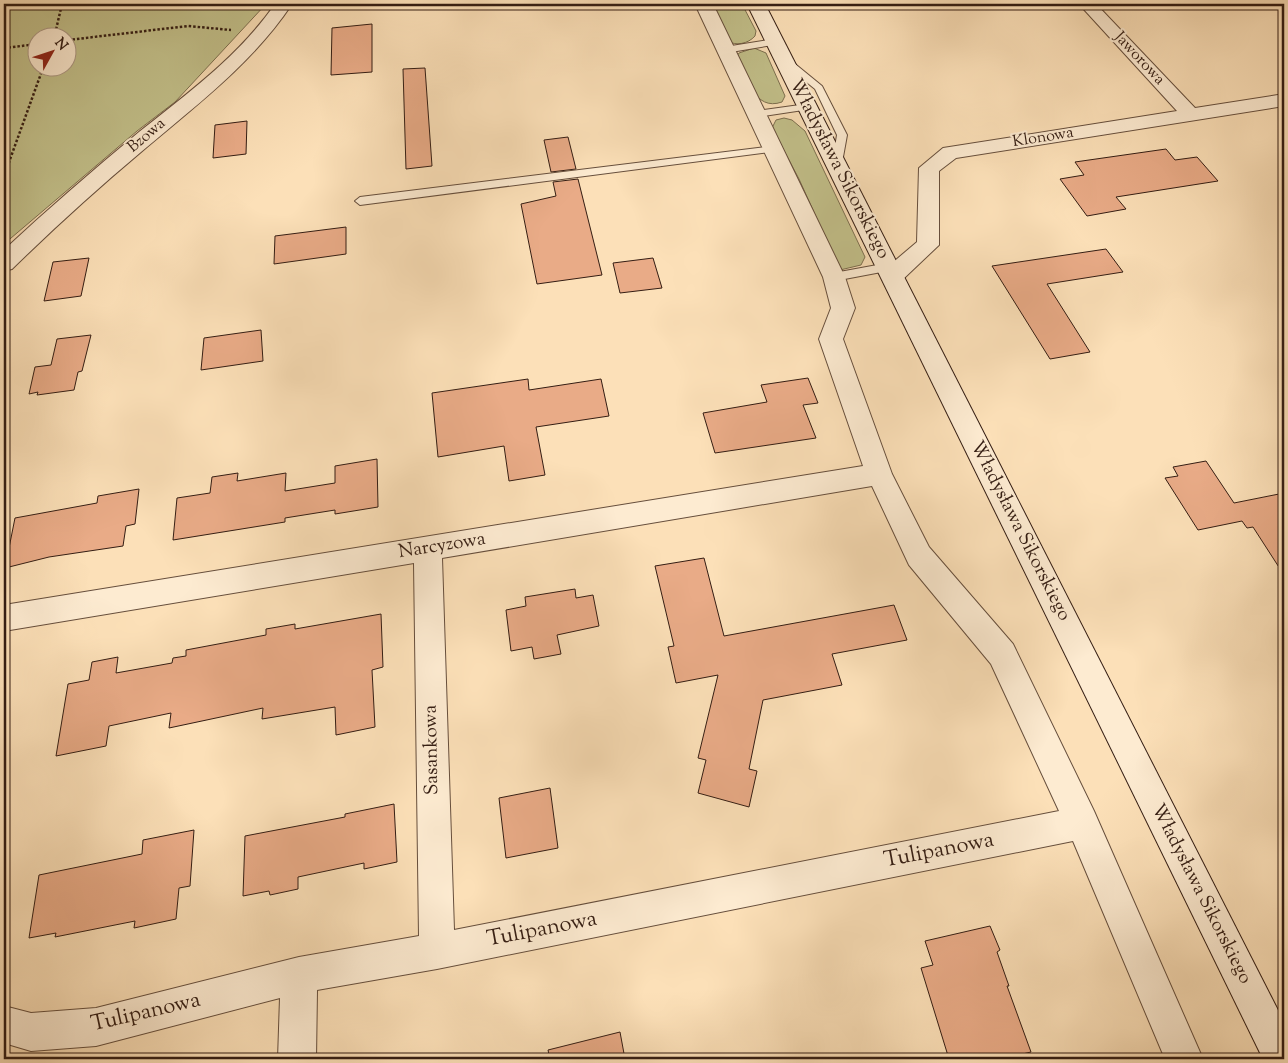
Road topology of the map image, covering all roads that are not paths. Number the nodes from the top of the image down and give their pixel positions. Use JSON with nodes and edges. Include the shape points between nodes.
{"nodes":[{"id":1,"x":283,"y":4,"type":"edge"},
{"id":2,"x":704,"y":4,"type":"edge"},
{"id":3,"x":756,"y":4,"type":"edge"},
{"id":4,"x":1087,"y":4,"type":"edge"},
{"id":5,"x":725,"y":50,"type":"junction"},
{"id":6,"x":779,"y":50,"type":"junction"},
{"id":7,"x":1284,"y":100,"type":"edge"},
{"id":8,"x":807,"y":107,"type":"junction"},
{"id":9,"x":757,"y":114,"type":"junction"},
{"id":10,"x":1191,"y":115,"type":"junction"},
{"id":11,"x":774,"y":149,"type":"junction"},
{"id":12,"x":837,"y":166,"type":"junction"},
{"id":13,"x":360,"y":201,"type":"dead end"},
{"id":14,"x":4,"y":263,"type":"edge"},
{"id":15,"x":890,"y":271,"type":"junction"},
{"id":16,"x":834,"y":277,"type":"junction"},
{"id":17,"x":879,"y":474,"type":"junction"},
{"id":18,"x":428,"y":548,"type":"junction"},
{"id":19,"x":4,"y":618,"type":"edge"},
{"id":20,"x":1082,"y":823,"type":"junction"},
{"id":21,"x":437,"y":951,"type":"junction"},
{"id":22,"x":299,"y":975,"type":"junction"},
{"id":23,"x":4,"y":1025,"type":"edge"},
{"id":24,"x":297,"y":1059,"type":"edge"},
{"id":25,"x":1184,"y":1059,"type":"edge"},
{"id":26,"x":1283,"y":1059,"type":"edge"}],
"edges":[{"from":1,"to":14,"type":"street","name":"Bzowa","via":[[237,59],[107,169]]},
{"from":2,"to":5,"type":"street"},
{"from":3,"to":6,"type":"street","name":"Władysława Sikorskiego"},
{"from":4,"to":10,"type":"street","name":"Jaworowa"},
{"from":5,"to":6,"type":"lane"},
{"from":5,"to":9,"type":"street"},
{"from":6,"to":8,"type":"street","name":"Władysława Sikorskiego"},
{"from":6,"to":12,"type":"lane","via":[[819,88],[827,103],[842,135]]},
{"from":7,"to":10,"type":"street","name":"Klonowa"},
{"from":8,"to":9,"type":"lane"},
{"from":8,"to":12,"type":"street","name":"Władysława Sikorskiego"},
{"from":9,"to":11,"type":"street"},
{"from":10,"to":15,"type":"street","name":"Klonowa","via":[[950,153],[929,168],[928,245]]},
{"from":11,"to":13,"type":"lane"},
{"from":11,"to":16,"type":"street"},
{"from":12,"to":15,"type":"street","name":"Władysława Sikorskiego"},
{"from":15,"to":16,"type":"lane"},
{"from":15,"to":26,"type":"street","name":"Władysława Sikorskiego"},
{"from":16,"to":17,"type":"street","via":[[843,308],[831,339]]},
{"from":17,"to":18,"type":"street","name":"Narcyzowa"},
{"from":17,"to":20,"type":"street","via":[[918,556],[1002,654]]},
{"from":18,"to":19,"type":"street","name":"Narcyzowa"},
{"from":18,"to":21,"type":"street","name":"Sasankowa"},
{"from":20,"to":21,"type":"street","name":"Tulipanowa"},
{"from":20,"to":25,"type":"street"},
{"from":21,"to":22,"type":"street","name":"Tulipanowa"},
{"from":22,"to":23,"type":"street","name":"Tulipanowa","via":[[96,1027],[31,1032]]},
{"from":22,"to":24,"type":"street"}]}
